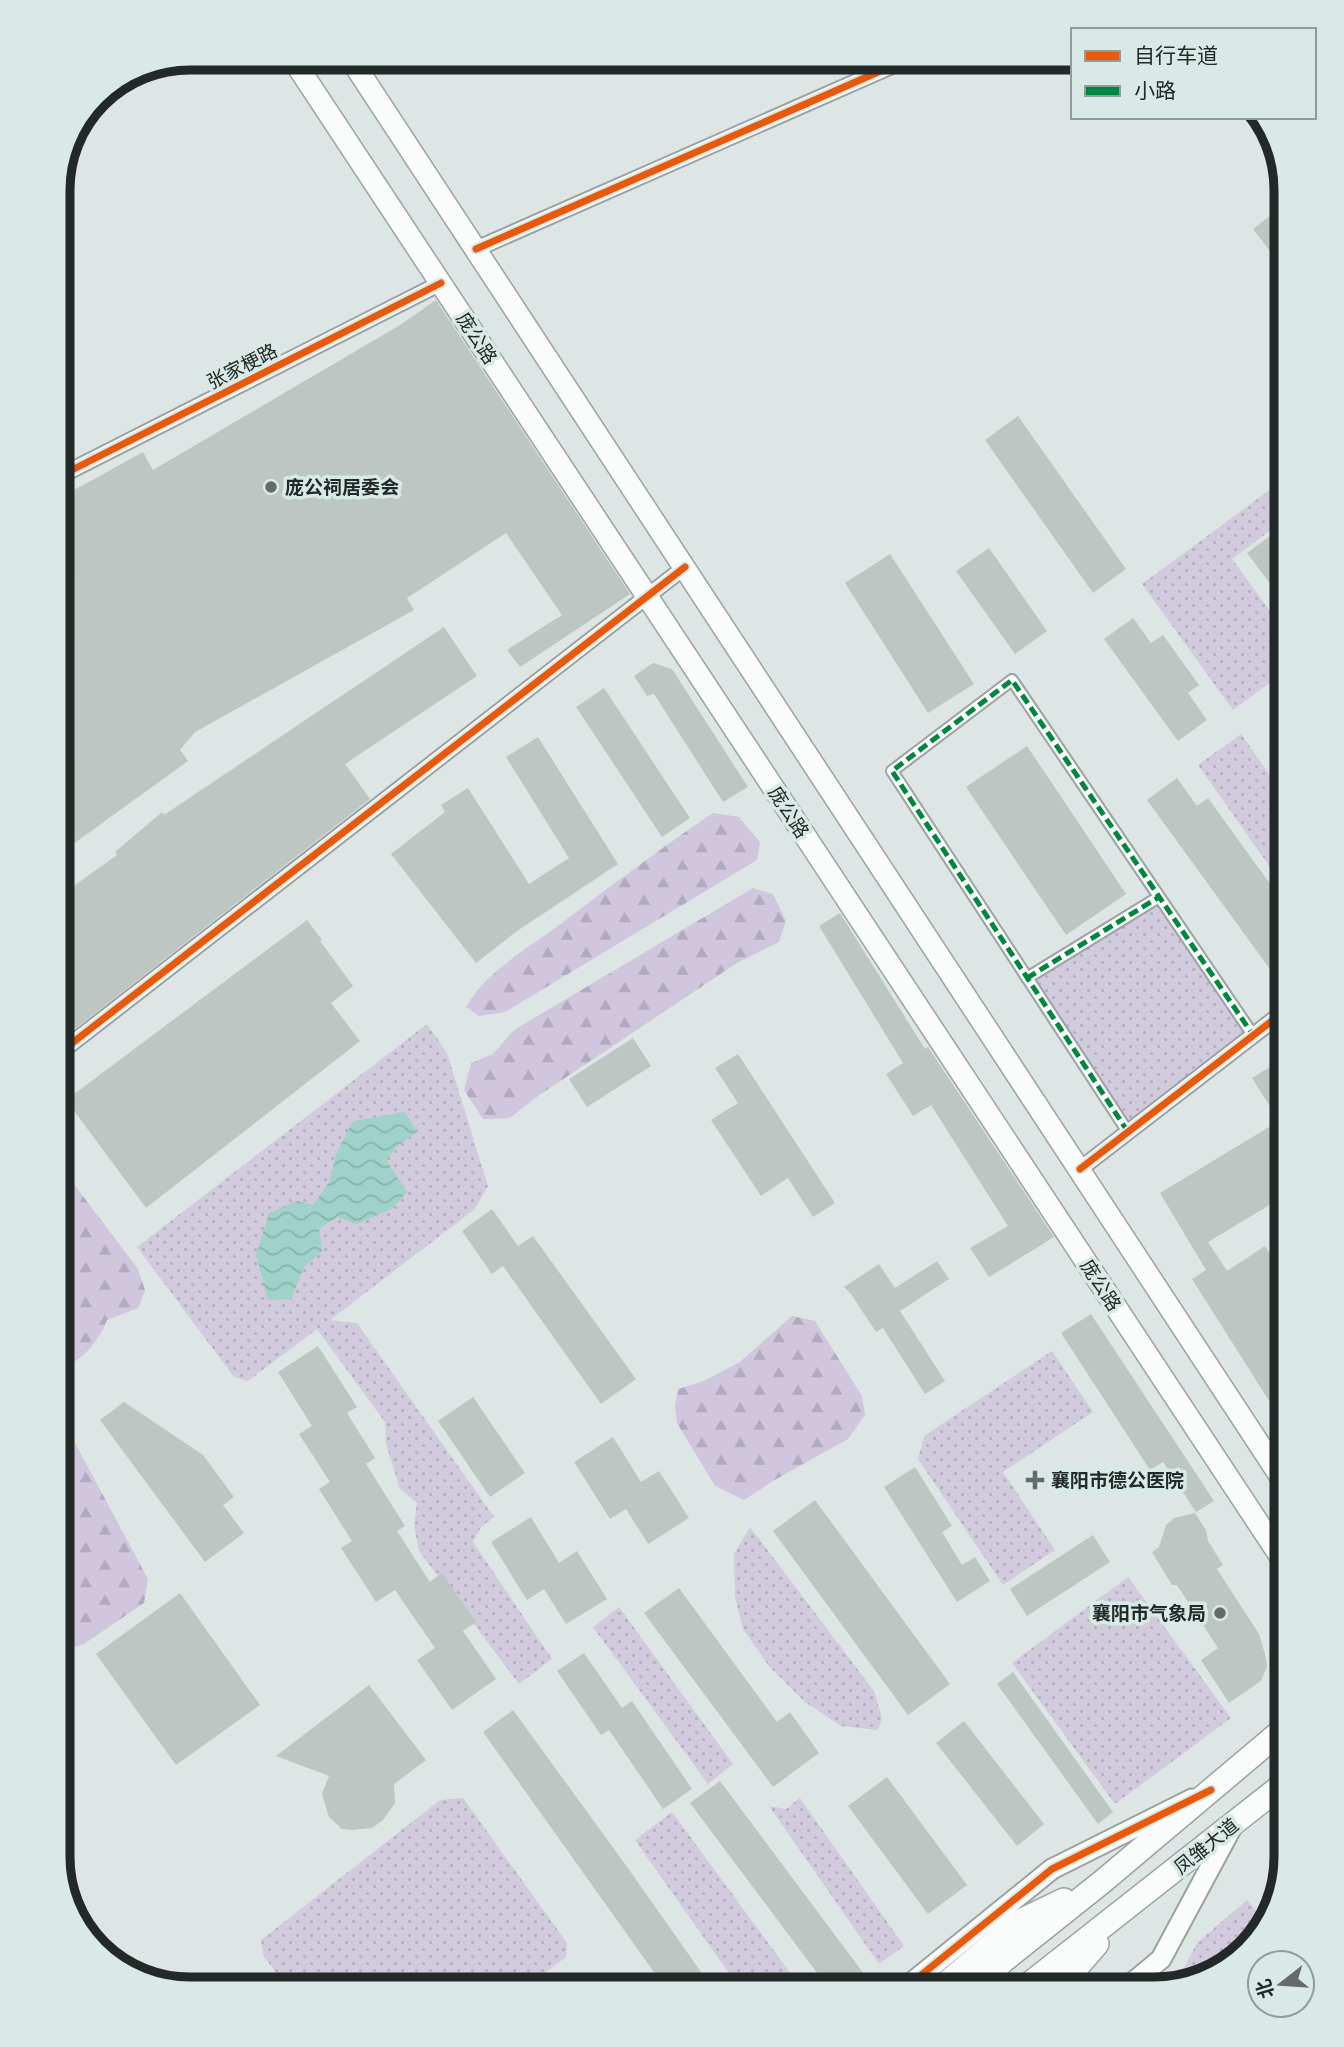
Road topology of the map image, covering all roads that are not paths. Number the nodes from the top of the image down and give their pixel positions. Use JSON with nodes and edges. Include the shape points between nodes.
{"nodes":[{"id":1,"x":300,"y":70,"type":"edge"},
{"id":2,"x":358,"y":70,"type":"edge"},
{"id":3,"x":883,"y":70,"type":"edge"},
{"id":4,"x":476,"y":249,"type":"junction"},
{"id":5,"x":441,"y":283,"type":"junction"},
{"id":6,"x":70,"y":471,"type":"edge"},
{"id":7,"x":685,"y":567,"type":"junction"},
{"id":8,"x":648,"y":596,"type":"junction"},
{"id":9,"x":1159,"y":897,"type":"junction"},
{"id":10,"x":1027,"y":978,"type":"junction"},
{"id":11,"x":1274,"y":1019,"type":"edge"},
{"id":12,"x":1253,"y":1035,"type":"junction"},
{"id":13,"x":70,"y":1046,"type":"edge"},
{"id":14,"x":1128,"y":1132,"type":"junction"},
{"id":15,"x":1080,"y":1169,"type":"junction"},
{"id":16,"x":1274,"y":1467,"type":"edge"},
{"id":17,"x":1274,"y":1547,"type":"edge"},
{"id":18,"x":1274,"y":1737,"type":"edge"},
{"id":19,"x":1211,"y":1790,"type":"junction"},
{"id":20,"x":1274,"y":1791,"type":"edge"},
{"id":21,"x":1234,"y":1823,"type":"junction"},
{"id":22,"x":1102,"y":1882,"type":"junction"},
{"id":23,"x":1126,"y":1909,"type":"junction"},
{"id":24,"x":919,"y":1977,"type":"edge"},
{"id":25,"x":953,"y":1977,"type":"edge"},
{"id":26,"x":986,"y":1977,"type":"edge"},
{"id":27,"x":1038,"y":1977,"type":"edge"},
{"id":28,"x":1068,"y":1977,"type":"edge"},
{"id":29,"x":1139,"y":1977,"type":"edge"}],
"edges":[{"from":1,"to":5,"type":"main road","name":"庞公路"},
{"from":2,"to":4,"type":"main road"},
{"from":3,"to":4,"type":"street"},
{"from":4,"to":7,"type":"main road"},
{"from":5,"to":6,"type":"street","name":"张家梗路"},
{"from":5,"to":8,"type":"main road","name":"庞公路"},
{"from":7,"to":8,"type":"street"},
{"from":7,"to":15,"type":"main road"},
{"from":8,"to":13,"type":"street"},
{"from":8,"to":17,"type":"main road","name":"庞公路"},
{"from":9,"to":10,"type":"street"},
{"from":9,"to":10,"type":"street","via":[[1012,680],[892,771]]},
{"from":9,"to":12,"type":"street"},
{"from":10,"to":14,"type":"street"},
{"from":11,"to":12,"type":"street"},
{"from":12,"to":14,"type":"street"},
{"from":14,"to":15,"type":"street"},
{"from":15,"to":16,"type":"main road"},
{"from":18,"to":19,"type":"main road","name":"凤雏大道"},
{"from":19,"to":22,"type":"main road","name":"凤雏大道"},
{"from":19,"to":24,"type":"street","via":[[1052,1869]]},
{"from":20,"to":21,"type":"main road","name":"凤雏大道"},
{"from":21,"to":23,"type":"main road","name":"凤雏大道"},
{"from":21,"to":29,"type":"street","via":[[1161,1958]]},
{"from":22,"to":25,"type":"main road","name":"凤雏大道","via":[[1020,1921]]},
{"from":22,"to":26,"type":"main road","name":"凤雏大道"},
{"from":23,"to":27,"type":"main road","name":"凤雏大道"},
{"from":23,"to":28,"type":"main road","name":"凤雏大道"}]}
